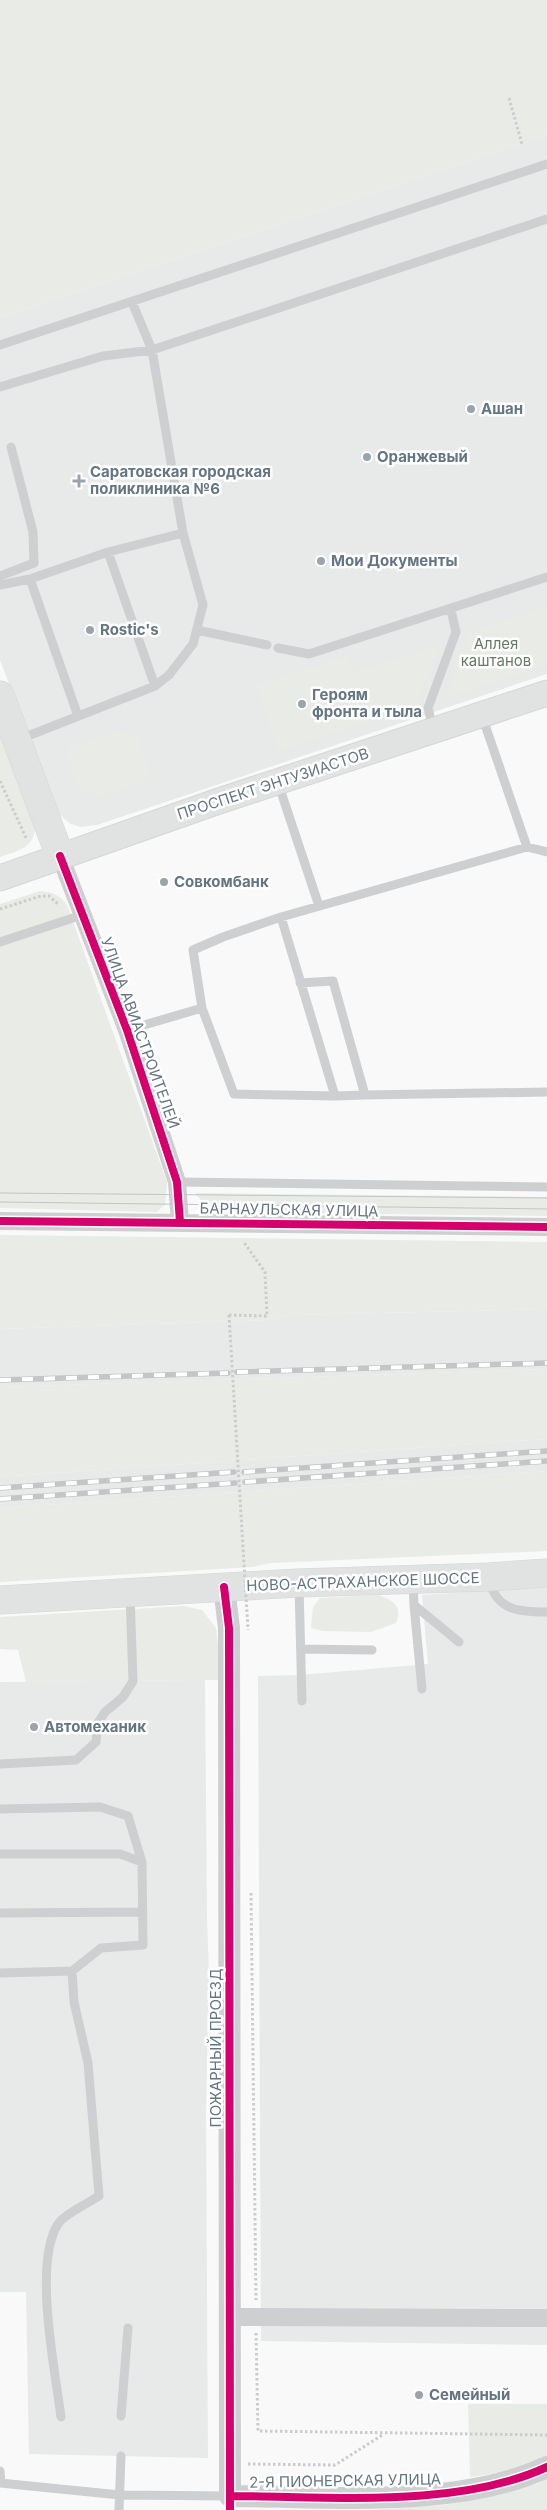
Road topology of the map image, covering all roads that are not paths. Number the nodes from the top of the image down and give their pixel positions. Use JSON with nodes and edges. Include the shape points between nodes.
{"nodes":[{"id":1,"x":547,"y":164,"type":"edge"},
{"id":2,"x":547,"y":219,"type":"edge"},
{"id":3,"x":132,"y":302,"type":"junction"},
{"id":4,"x":0,"y":345,"type":"edge"},
{"id":5,"x":152,"y":350,"type":"junction"},
{"id":6,"x":0,"y":387,"type":"edge"},
{"id":7,"x":11,"y":447,"type":"dead end"},
{"id":8,"x":183,"y":533,"type":"junction"},
{"id":9,"x":108,"y":552,"type":"junction"},
{"id":10,"x":0,"y":576,"type":"edge"},
{"id":11,"x":547,"y":577,"type":"edge"},
{"id":12,"x":30,"y":579,"type":"junction"},
{"id":13,"x":0,"y":584,"type":"edge"},
{"id":14,"x":451,"y":610,"type":"junction"},
{"id":15,"x":197,"y":630,"type":"junction"},
{"id":16,"x":267,"y":645,"type":"dead end"},
{"id":17,"x":278,"y":648,"type":"dead end"},
{"id":18,"x":155,"y":686,"type":"junction"},
{"id":19,"x":547,"y":693,"type":"edge"},
{"id":20,"x":0,"y":695,"type":"edge"},
{"id":21,"x":78,"y":716,"type":"junction"},
{"id":22,"x":482,"y":716,"type":"junction"},
{"id":23,"x":433,"y":731,"type":"junction"},
{"id":24,"x":17,"y":740,"type":"junction"},
{"id":25,"x":278,"y":783,"type":"junction"},
{"id":26,"x":528,"y":847,"type":"junction"},
{"id":27,"x":547,"y":852,"type":"edge"},
{"id":28,"x":60,"y":856,"type":"junction"},
{"id":29,"x":0,"y":878,"type":"edge"},
{"id":30,"x":318,"y":906,"type":"junction"},
{"id":31,"x":82,"y":915,"type":"junction"},
{"id":32,"x":281,"y":917,"type":"junction"},
{"id":33,"x":0,"y":942,"type":"edge"},
{"id":34,"x":300,"y":983,"type":"junction"},
{"id":35,"x":202,"y":1008,"type":"junction"},
{"id":36,"x":127,"y":1030,"type":"junction"},
{"id":37,"x":547,"y":1092,"type":"edge"},
{"id":38,"x":365,"y":1095,"type":"junction"},
{"id":39,"x":336,"y":1096,"type":"junction"},
{"id":40,"x":177,"y":1182,"type":"junction"},
{"id":41,"x":547,"y":1187,"type":"edge"},
{"id":42,"x":0,"y":1221,"type":"edge"},
{"id":43,"x":180,"y":1222,"type":"junction"},
{"id":44,"x":547,"y":1227,"type":"edge"},
{"id":45,"x":547,"y":1573,"type":"edge"},
{"id":46,"x":488,"y":1577,"type":"junction"},
{"id":47,"x":298,"y":1582,"type":"junction"},
{"id":48,"x":224,"y":1587,"type":"junction"},
{"id":49,"x":130,"y":1592,"type":"junction"},
{"id":50,"x":413,"y":1592,"type":"junction"},
{"id":51,"x":0,"y":1600,"type":"edge"},
{"id":52,"x":547,"y":1612,"type":"edge"},
{"id":53,"x":459,"y":1642,"type":"dead end"},
{"id":54,"x":301,"y":1649,"type":"junction"},
{"id":55,"x":372,"y":1650,"type":"dead end"},
{"id":56,"x":422,"y":1689,"type":"dead end"},
{"id":57,"x":302,"y":1701,"type":"dead end"},
{"id":58,"x":0,"y":1764,"type":"edge"},
{"id":59,"x":0,"y":1809,"type":"edge"},
{"id":60,"x":0,"y":1854,"type":"edge"},
{"id":61,"x":142,"y":1862,"type":"junction"},
{"id":62,"x":143,"y":1912,"type":"junction"},
{"id":63,"x":0,"y":1913,"type":"edge"},
{"id":64,"x":72,"y":1971,"type":"junction"},
{"id":65,"x":0,"y":1973,"type":"edge"},
{"id":66,"x":230,"y":2317,"type":"junction"},
{"id":67,"x":547,"y":2318,"type":"edge"},
{"id":68,"x":128,"y":2328,"type":"dead end"},
{"id":69,"x":121,"y":2416,"type":"dead end"},
{"id":70,"x":61,"y":2417,"type":"dead end"},
{"id":71,"x":122,"y":2456,"type":"dead end"},
{"id":72,"x":547,"y":2467,"type":"edge"},
{"id":73,"x":0,"y":2471,"type":"edge"},
{"id":74,"x":1,"y":2483,"type":"edge"},
{"id":75,"x":120,"y":2495,"type":"junction"},
{"id":76,"x":230,"y":2503,"type":"edge"},
{"id":77,"x":119,"y":2510,"type":"edge"}],
"edges":[{"from":1,"to":3,"type":"lane"},
{"from":2,"to":5,"type":"lane"},
{"from":3,"to":4,"type":"lane"},
{"from":3,"to":5,"type":"lane"},
{"from":5,"to":6,"type":"lane","via":[[103,356]]},
{"from":5,"to":8,"type":"lane"},
{"from":7,"to":10,"type":"lane","via":[[33,532],[34,563]]},
{"from":8,"to":9,"type":"lane"},
{"from":8,"to":15,"type":"lane","via":[[203,605]]},
{"from":9,"to":12,"type":"lane"},
{"from":9,"to":18,"type":"lane"},
{"from":11,"to":14,"type":"lane"},
{"from":12,"to":13,"type":"lane"},
{"from":12,"to":21,"type":"lane"},
{"from":14,"to":17,"type":"lane","via":[[309,654]]},
{"from":14,"to":23,"type":"lane","via":[[456,632],[428,708]]},
{"from":15,"to":16,"type":"lane"},
{"from":15,"to":18,"type":"lane","via":[[193,644],[169,675]]},
{"from":18,"to":21,"type":"lane"},
{"from":19,"to":22,"type":"main road","name":"ПРОСПЕКТ ЭНТУЗИАСТОВ"},
{"from":20,"to":24,"type":"main road","name":"УЛИЦА АВИАСТРОИТЕЛЕЙ"},
{"from":21,"to":24,"type":"lane"},
{"from":22,"to":23,"type":"main road","name":"ПРОСПЕКТ ЭНТУЗИАСТОВ"},
{"from":22,"to":26,"type":"lane"},
{"from":23,"to":25,"type":"main road","name":"ПРОСПЕКТ ЭНТУЗИАСТОВ"},
{"from":24,"to":28,"type":"main road","name":"УЛИЦА АВИАСТРОИТЕЛЕЙ"},
{"from":25,"to":28,"type":"main road","name":"ПРОСПЕКТ ЭНТУЗИАСТОВ"},
{"from":25,"to":30,"type":"lane"},
{"from":26,"to":27,"type":"lane"},
{"from":26,"to":30,"type":"lane"},
{"from":28,"to":29,"type":"main road","name":"ПРОСПЕКТ ЭНТУЗИАСТОВ"},
{"from":28,"to":31,"type":"street","name":"УЛИЦА АВИАСТРОИТЕЛЕЙ"},
{"from":30,"to":32,"type":"lane"},
{"from":31,"to":33,"type":"lane"},
{"from":31,"to":36,"type":"street","name":"УЛИЦА АВИАСТРОИТЕЛЕЙ"},
{"from":32,"to":34,"type":"lane"},
{"from":32,"to":35,"type":"lane","via":[[193,950]]},
{"from":34,"to":38,"type":"lane","via":[[333,982]]},
{"from":34,"to":39,"type":"lane"},
{"from":35,"to":36,"type":"lane"},
{"from":35,"to":39,"type":"lane","via":[[234,1094]]},
{"from":36,"to":40,"type":"street","name":"УЛИЦА АВИАСТРОИТЕЛЕЙ"},
{"from":37,"to":38,"type":"lane"},
{"from":38,"to":39,"type":"lane"},
{"from":40,"to":41,"type":"lane"},
{"from":40,"to":43,"type":"street","name":"УЛИЦА АВИАСТРОИТЕЛЕЙ"},
{"from":42,"to":43,"type":"street","name":"БАРНАУЛЬСКАЯ УЛИЦА"},
{"from":43,"to":44,"type":"street","name":"БАРНАУЛЬСКАЯ УЛИЦА"},
{"from":45,"to":46,"type":"main road","name":"НОВО-АСТРАХАНСКОЕ ШОССЕ"},
{"from":46,"to":50,"type":"main road","name":"НОВО-АСТРАХАНСКОЕ ШОССЕ"},
{"from":46,"to":52,"type":"lane","via":[[492,1594],[514,1610]]},
{"from":47,"to":48,"type":"main road","name":"НОВО-АСТРАХАНСКОЕ ШОССЕ"},
{"from":47,"to":50,"type":"main road","name":"НОВО-АСТРАХАНСКОЕ ШОССЕ"},
{"from":47,"to":54,"type":"lane"},
{"from":48,"to":49,"type":"main road","name":"НОВО-АСТРАХАНСКОЕ ШОССЕ"},
{"from":48,"to":66,"type":"street","name":"ПОЖАРНЫЙ ПРОЕЗД","via":[[229,1628]]},
{"from":49,"to":51,"type":"main road","name":"НОВО-АСТРАХАНСКОЕ ШОССЕ"},
{"from":49,"to":58,"type":"lane","via":[[133,1681],[123,1697],[105,1712],[98,1723],[96,1742],[76,1760]]},
{"from":50,"to":53,"type":"lane"},
{"from":50,"to":56,"type":"lane"},
{"from":54,"to":55,"type":"lane"},
{"from":54,"to":57,"type":"lane"},
{"from":59,"to":61,"type":"lane","via":[[100,1807],[128,1816]]},
{"from":60,"to":61,"type":"lane","via":[[120,1854]]},
{"from":61,"to":62,"type":"lane"},
{"from":62,"to":63,"type":"lane"},
{"from":62,"to":64,"type":"lane","via":[[143,1945],[101,1948]]},
{"from":64,"to":65,"type":"lane"},
{"from":64,"to":70,"type":"lane","via":[[74,2002],[88,2063],[99,2196],[58,2223],[46,2260],[46,2297]]},
{"from":66,"to":67,"type":"street"},
{"from":66,"to":76,"type":"street","name":"ПОЖАРНЫЙ ПРОЕЗД"},
{"from":68,"to":69,"type":"lane"},
{"from":71,"to":75,"type":"lane"},
{"from":72,"to":76,"type":"street","name":"2-Я ПИОНЕРСКАЯ УЛИЦА","via":[[500,2484],[440,2494]]},
{"from":73,"to":74,"type":"lane"},
{"from":74,"to":75,"type":"lane"},
{"from":75,"to":76,"type":"lane"},
{"from":75,"to":77,"type":"lane"}]}
